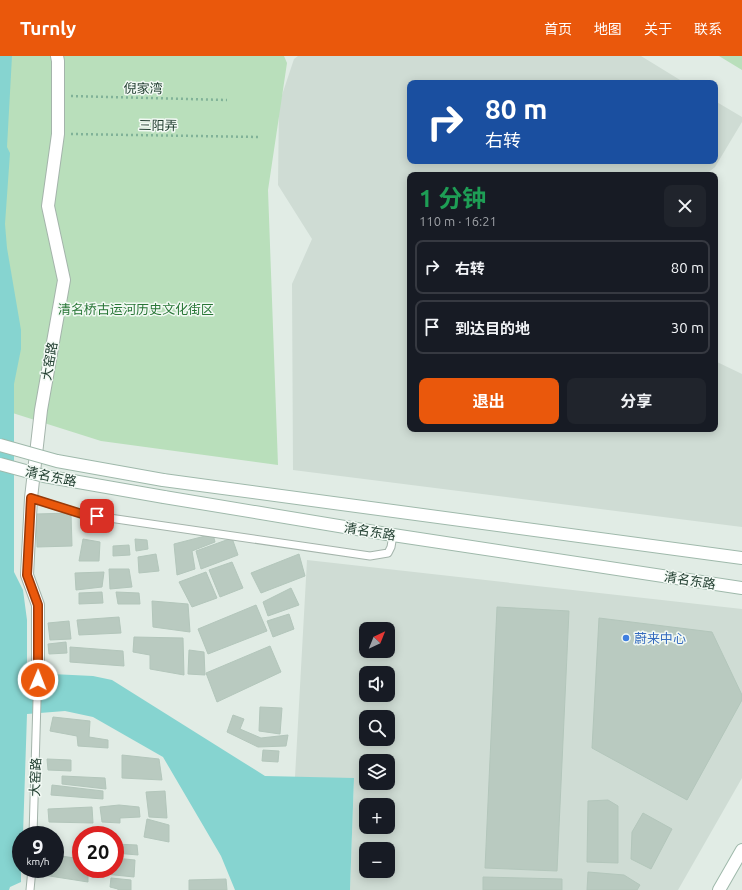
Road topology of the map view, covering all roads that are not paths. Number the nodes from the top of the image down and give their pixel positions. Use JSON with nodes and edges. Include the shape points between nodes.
{"nodes":[{"id":1,"x":57,"y":56,"type":"edge"},
{"id":2,"x":0,"y":445,"type":"edge"},
{"id":3,"x":0,"y":464,"type":"edge"},
{"id":4,"x":31,"y":498,"type":"junction"},
{"id":5,"x":393,"y":534,"type":"junction"},
{"id":6,"x":742,"y":558,"type":"edge"},
{"id":7,"x":742,"y":588,"type":"edge"},
{"id":8,"x":38,"y":667,"type":"joint"},
{"id":9,"x":33,"y":826,"type":"edge"},
{"id":10,"x":742,"y":850,"type":"edge"},
{"id":11,"x":31,"y":878,"type":"edge"},
{"id":12,"x":30,"y":890,"type":"edge"},
{"id":13,"x":719,"y":890,"type":"edge"}],
"edges":[{"from":1,"to":4,"type":"main road","name":"大窑路","via":[[58,134],[48,206],[64,280],[41,410]]},
{"from":2,"to":6,"type":"main road","name":"清名东路","bridge":true,"via":[[57,461],[163,480]]},
{"from":3,"to":5,"type":"main road","name":"清名东路","bridge":true,"via":[[44,476]]},
{"from":4,"to":5,"type":"lane","via":[[82,514],[370,556],[388,553]]},
{"from":4,"to":8,"type":"main road","name":"大窑路","via":[[27,575],[38,605]]},
{"from":5,"to":7,"type":"main road","name":"清名东路"},
{"from":8,"to":9,"type":"lane","name":"大窑路"},
{"from":10,"to":13,"type":"main road"},
{"from":11,"to":12,"type":"lane"}]}
